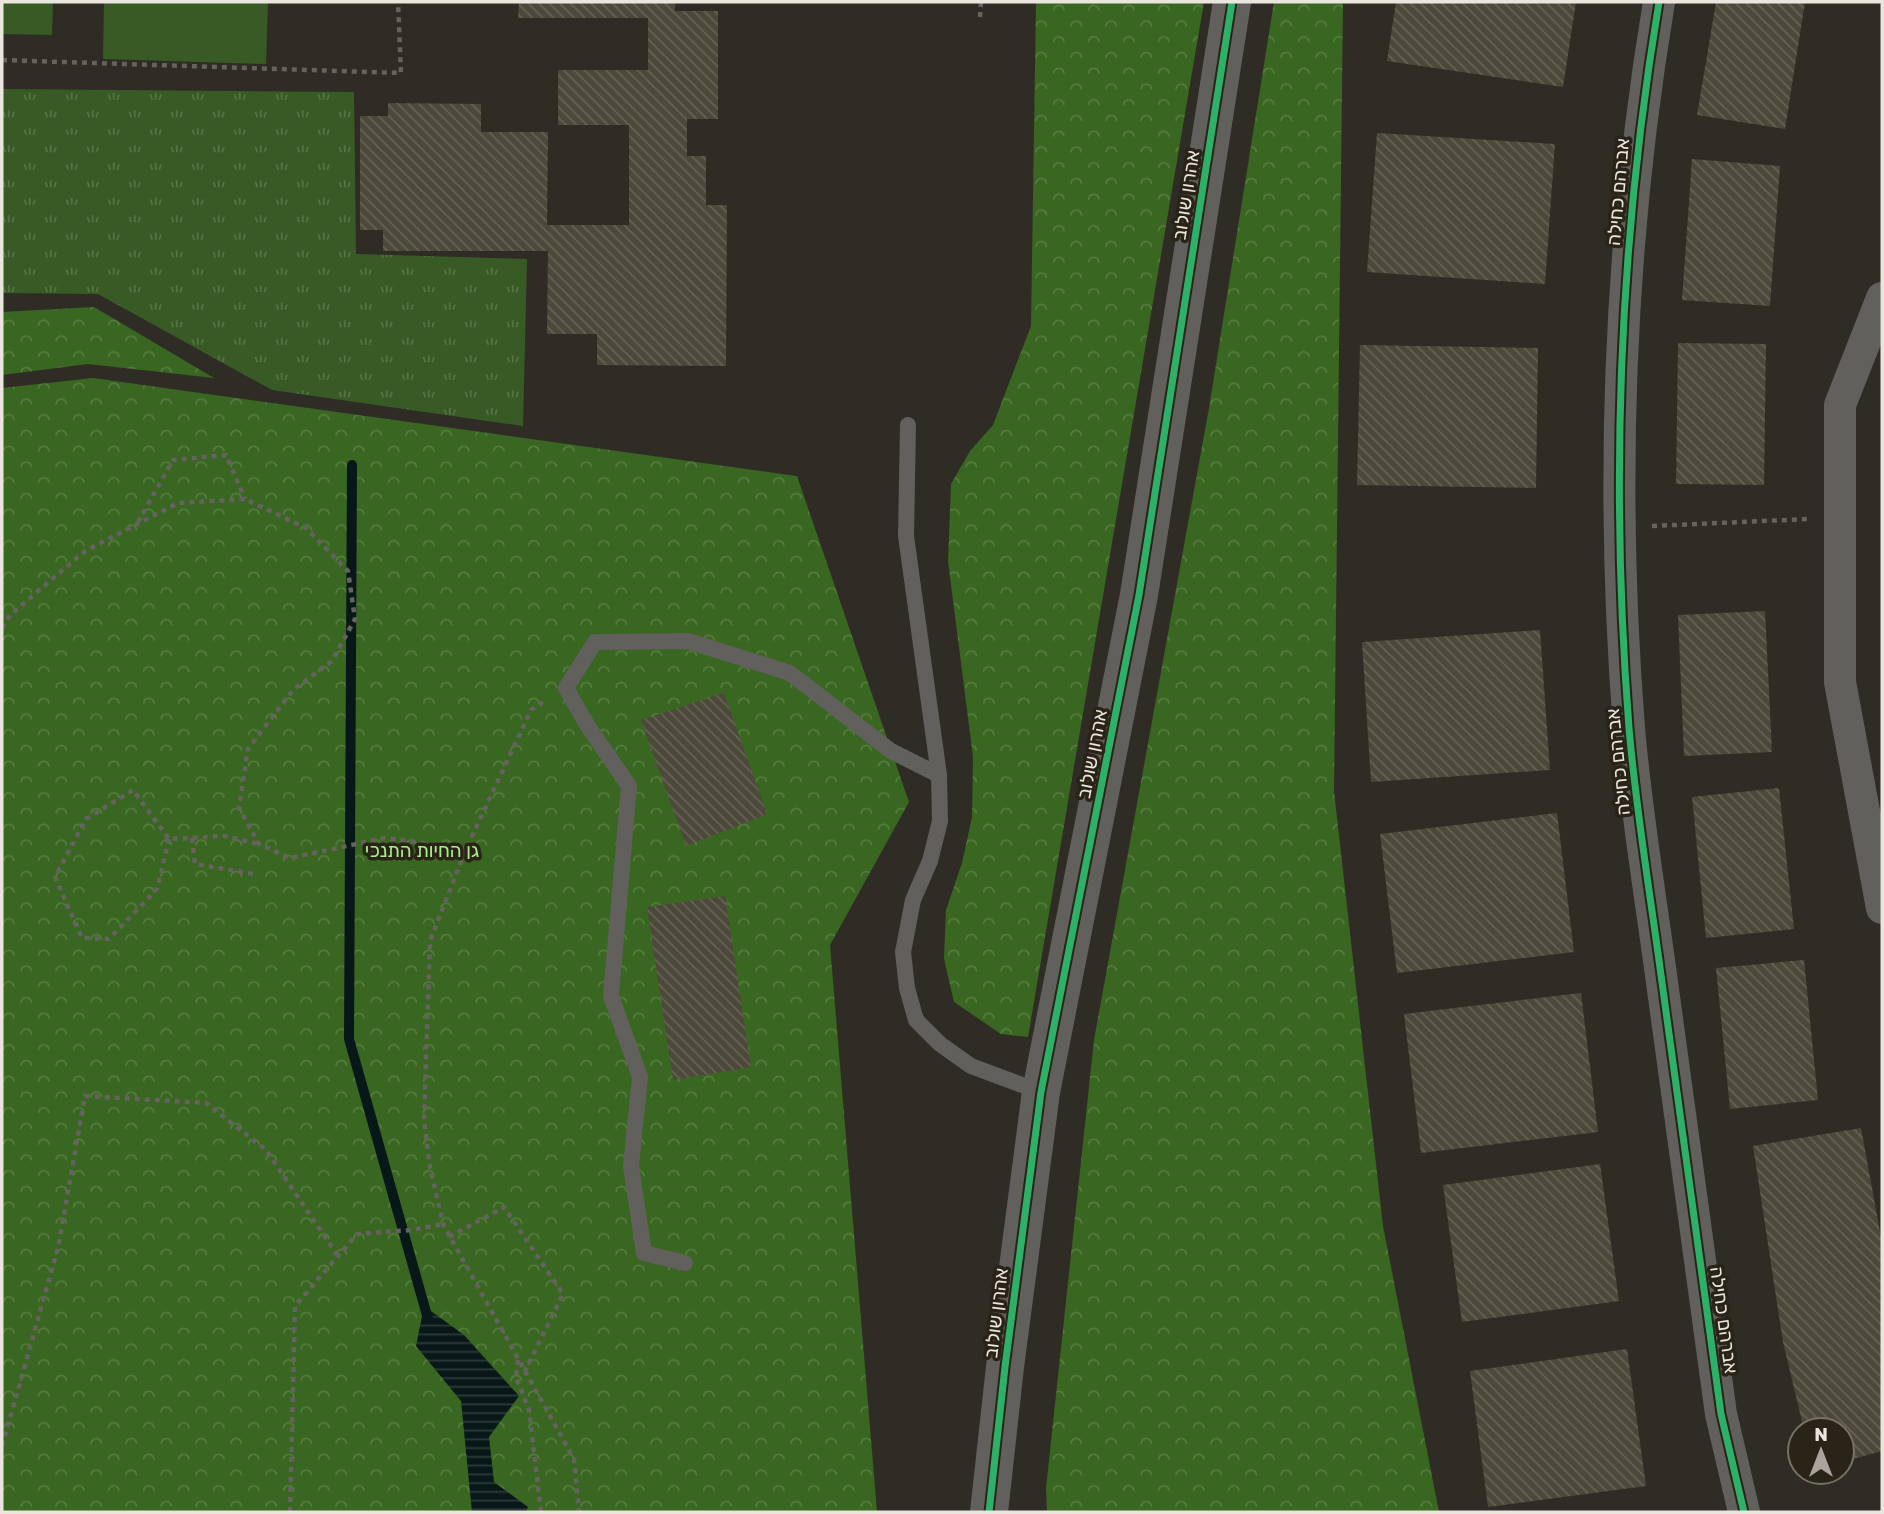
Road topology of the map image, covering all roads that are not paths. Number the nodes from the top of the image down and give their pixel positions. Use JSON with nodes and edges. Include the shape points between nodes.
{"nodes":[{"id":1,"x":1232,"y":2,"type":"edge"},
{"id":2,"x":1659,"y":2,"type":"edge"},
{"id":3,"x":1882,"y":298,"type":"edge"},
{"id":4,"x":908,"y":425,"type":"dead end"},
{"id":5,"x":939,"y":775,"type":"junction"},
{"id":6,"x":1882,"y":908,"type":"edge"},
{"id":7,"x":1041,"y":1093,"type":"junction"},
{"id":8,"x":685,"y":1263,"type":"dead end"},
{"id":9,"x":989,"y":1512,"type":"edge"},
{"id":10,"x":1744,"y":1512,"type":"edge"}],
"edges":[{"from":1,"to":7,"type":"street","name":"אהרון שולוב","via":[[1139,595]]},
{"from":2,"to":10,"type":"street","name":"אברהם כחילה","via":[[1640,121],[1622,367],[1624,652],[1632,760],[1721,1414]]},
{"from":3,"to":6,"type":"street","via":[[1840,405],[1840,682]]},
{"from":4,"to":5,"type":"lane","via":[[906,536]]},
{"from":5,"to":7,"type":"lane","via":[[940,821],[913,901],[903,952],[906,988],[916,1020],[971,1066]]},
{"from":5,"to":8,"type":"lane","via":[[891,751],[790,673],[688,641],[595,642],[566,688],[629,786],[611,996],[640,1077],[631,1166],[644,1253]]},
{"from":7,"to":9,"type":"street","name":"אהרון שולוב"}]}
